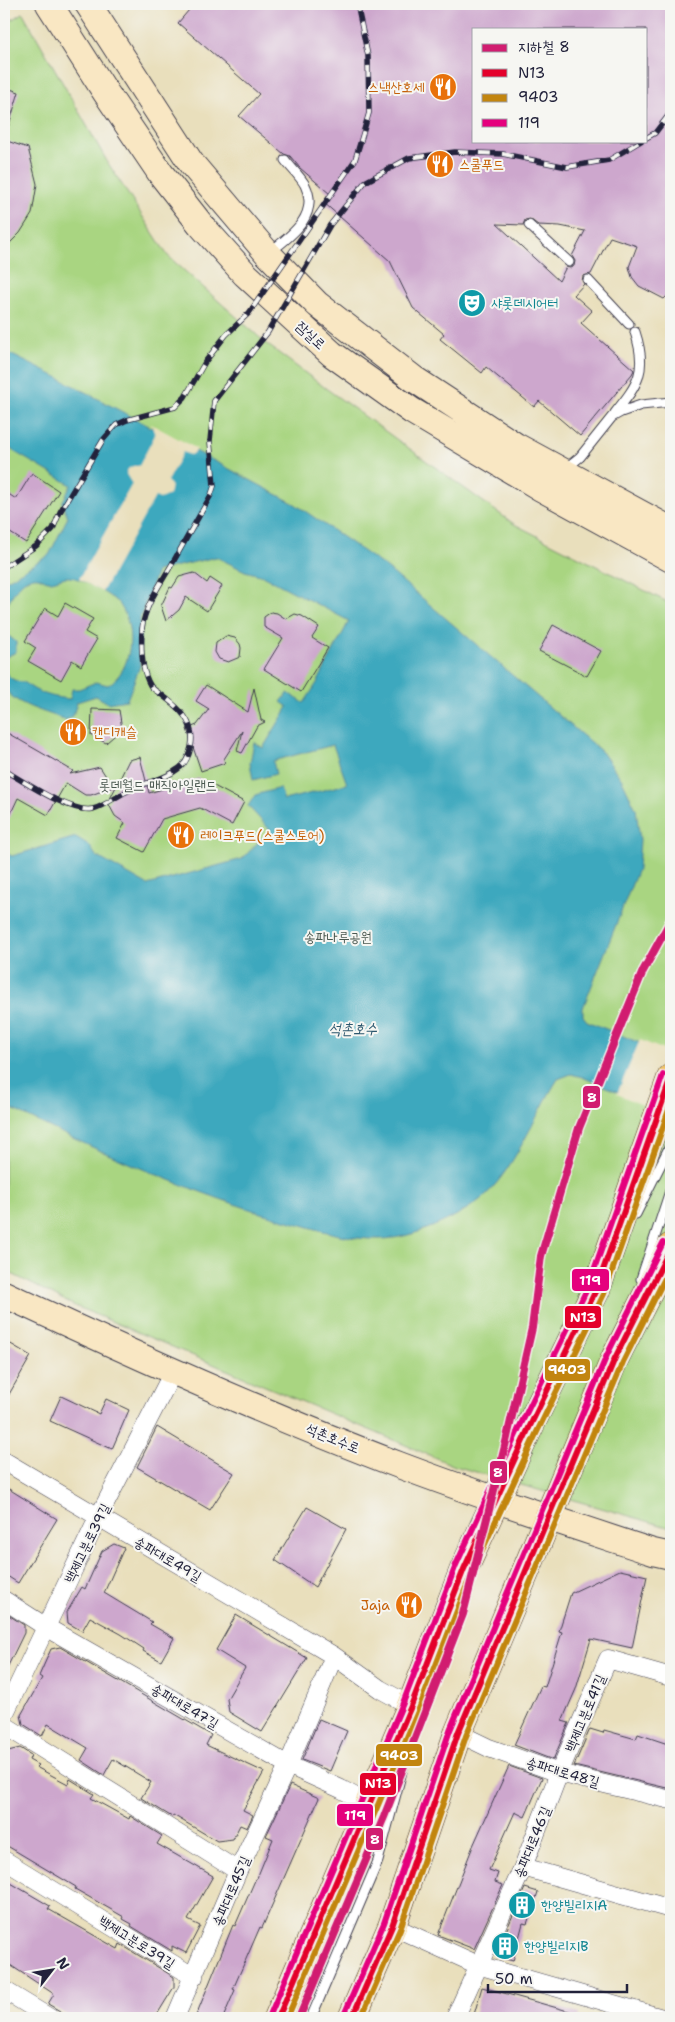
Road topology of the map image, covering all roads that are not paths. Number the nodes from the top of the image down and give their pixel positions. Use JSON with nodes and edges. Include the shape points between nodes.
{"nodes":[{"id":1,"x":50,"y":4,"type":"edge"},
{"id":2,"x":88,"y":4,"type":"edge"},
{"id":3,"x":285,"y":160,"type":"dead end"},
{"id":4,"x":529,"y":225,"type":"dead end"},
{"id":5,"x":268,"y":254,"type":"junction"},
{"id":6,"x":569,"y":262,"type":"dead end"},
{"id":7,"x":588,"y":280,"type":"dead end"},
{"id":8,"x":629,"y":324,"type":"dead end"},
{"id":9,"x":634,"y":332,"type":"dead end"},
{"id":10,"x":671,"y":402,"type":"edge"},
{"id":11,"x":612,"y":417,"type":"junction"},
{"id":12,"x":561,"y":472,"type":"junction"},
{"id":13,"x":671,"y":530,"type":"edge"},
{"id":14,"x":671,"y":559,"type":"edge"},
{"id":15,"x":671,"y":1078,"type":"edge"},
{"id":16,"x":671,"y":1144,"type":"edge"},
{"id":17,"x":654,"y":1156,"type":"junction"},
{"id":18,"x":671,"y":1188,"type":"edge"},
{"id":19,"x":671,"y":1248,"type":"edge"},
{"id":20,"x":4,"y":1294,"type":"edge"},
{"id":21,"x":615,"y":1358,"type":"junction"},
{"id":22,"x":173,"y":1372,"type":"junction"},
{"id":23,"x":4,"y":1461,"type":"edge"},
{"id":24,"x":496,"y":1500,"type":"junction"},
{"id":25,"x":549,"y":1516,"type":"junction"},
{"id":26,"x":98,"y":1518,"type":"junction"},
{"id":27,"x":671,"y":1556,"type":"edge"},
{"id":28,"x":4,"y":1600,"type":"edge"},
{"id":29,"x":46,"y":1627,"type":"junction"},
{"id":30,"x":334,"y":1656,"type":"junction"},
{"id":31,"x":671,"y":1677,"type":"edge"},
{"id":32,"x":409,"y":1710,"type":"junction"},
{"id":33,"x":4,"y":1715,"type":"edge"},
{"id":34,"x":4,"y":1725,"type":"edge"},
{"id":35,"x":458,"y":1733,"type":"junction"},
{"id":36,"x":288,"y":1765,"type":"junction"},
{"id":37,"x":559,"y":1773,"type":"junction"},
{"id":38,"x":671,"y":1800,"type":"edge"},
{"id":39,"x":369,"y":1804,"type":"junction"},
{"id":40,"x":4,"y":1860,"type":"edge"},
{"id":41,"x":523,"y":1867,"type":"junction"},
{"id":42,"x":238,"y":1871,"type":"junction"},
{"id":43,"x":671,"y":1909,"type":"edge"},
{"id":44,"x":392,"y":1926,"type":"junction"},
{"id":45,"x":478,"y":1965,"type":"junction"},
{"id":46,"x":194,"y":1977,"type":"junction"},
{"id":47,"x":4,"y":1990,"type":"edge"},
{"id":48,"x":350,"y":2013,"type":"edge"},
{"id":49,"x":50,"y":2018,"type":"edge"},
{"id":50,"x":175,"y":2018,"type":"edge"},
{"id":51,"x":278,"y":2018,"type":"edge"},
{"id":52,"x":311,"y":2018,"type":"edge"},
{"id":53,"x":455,"y":2018,"type":"edge"},
{"id":54,"x":662,"y":2018,"type":"edge"}],
"edges":[{"from":1,"to":14,"type":"street","name":"잠실로","via":[[111,101],[201,225],[245,274],[332,354],[428,421]]},
{"from":2,"to":5,"type":"street","name":"잠실로","via":[[190,163]]},
{"from":3,"to":5,"type":"lane","via":[[305,185],[310,202],[307,217],[292,236]]},
{"from":4,"to":6,"type":"lane"},
{"from":5,"to":12,"type":"street","name":"잠실로","via":[[317,304],[414,379]]},
{"from":7,"to":8,"type":"lane"},
{"from":9,"to":11,"type":"lane","via":[[639,344],[639,378]]},
{"from":10,"to":11,"type":"lane","via":[[641,405]]},
{"from":11,"to":12,"type":"lane","via":[[580,457]]},
{"from":12,"to":13,"type":"street","name":"잠실로"},
{"from":15,"to":17,"type":"main road"},
{"from":16,"to":17,"type":"lane"},
{"from":17,"to":24,"type":"main road","via":[[596,1290]]},
{"from":18,"to":21,"type":"lane"},
{"from":19,"to":21,"type":"main road"},
{"from":20,"to":22,"type":"street","name":"석촌호수로"},
{"from":21,"to":25,"type":"main road"},
{"from":22,"to":24,"type":"street","name":"석촌호수로","via":[[399,1465]]},
{"from":22,"to":26,"type":"street","name":"백제고분로39길"},
{"from":23,"to":26,"type":"street","name":"송파대로49길"},
{"from":24,"to":25,"type":"street","name":"석촌호수로"},
{"from":24,"to":32,"type":"main road","via":[[464,1569]]},
{"from":25,"to":27,"type":"street","name":"석촌호수로"},
{"from":25,"to":35,"type":"main road"},
{"from":26,"to":29,"type":"street","name":"백제고분로39길"},
{"from":26,"to":30,"type":"street","name":"송파대로49길"},
{"from":28,"to":29,"type":"street","name":"송파대로47길"},
{"from":29,"to":33,"type":"street","name":"백제고분로39길"},
{"from":29,"to":36,"type":"street","name":"송파대로47길"},
{"from":30,"to":32,"type":"street","name":"송파대로49길"},
{"from":30,"to":36,"type":"street"},
{"from":31,"to":37,"type":"street","name":"백제고분로41길","via":[[608,1659]]},
{"from":32,"to":39,"type":"main road"},
{"from":32,"to":52,"type":"lane","via":[[406,1753],[378,1861]]},
{"from":34,"to":42,"type":"street"},
{"from":35,"to":37,"type":"street","name":"송파대로48길","via":[[489,1748]]},
{"from":35,"to":44,"type":"main road"},
{"from":36,"to":39,"type":"street","name":"송파대로47길"},
{"from":36,"to":42,"type":"street","name":"송파대로45길"},
{"from":37,"to":38,"type":"street","name":"송파대로48길"},
{"from":37,"to":41,"type":"street","name":"송파대로46길"},
{"from":39,"to":51,"type":"main road"},
{"from":40,"to":46,"type":"street","name":"백제고분로39길"},
{"from":41,"to":43,"type":"street"},
{"from":41,"to":45,"type":"street","name":"송파대로46길"},
{"from":42,"to":46,"type":"street","name":"송파대로45길"},
{"from":44,"to":45,"type":"street"},
{"from":44,"to":48,"type":"main road"},
{"from":45,"to":53,"type":"street","name":"송파대로46길"},
{"from":45,"to":54,"type":"street"},
{"from":46,"to":50,"type":"street","name":"송파대로45길"},
{"from":47,"to":49,"type":"street"}]}
